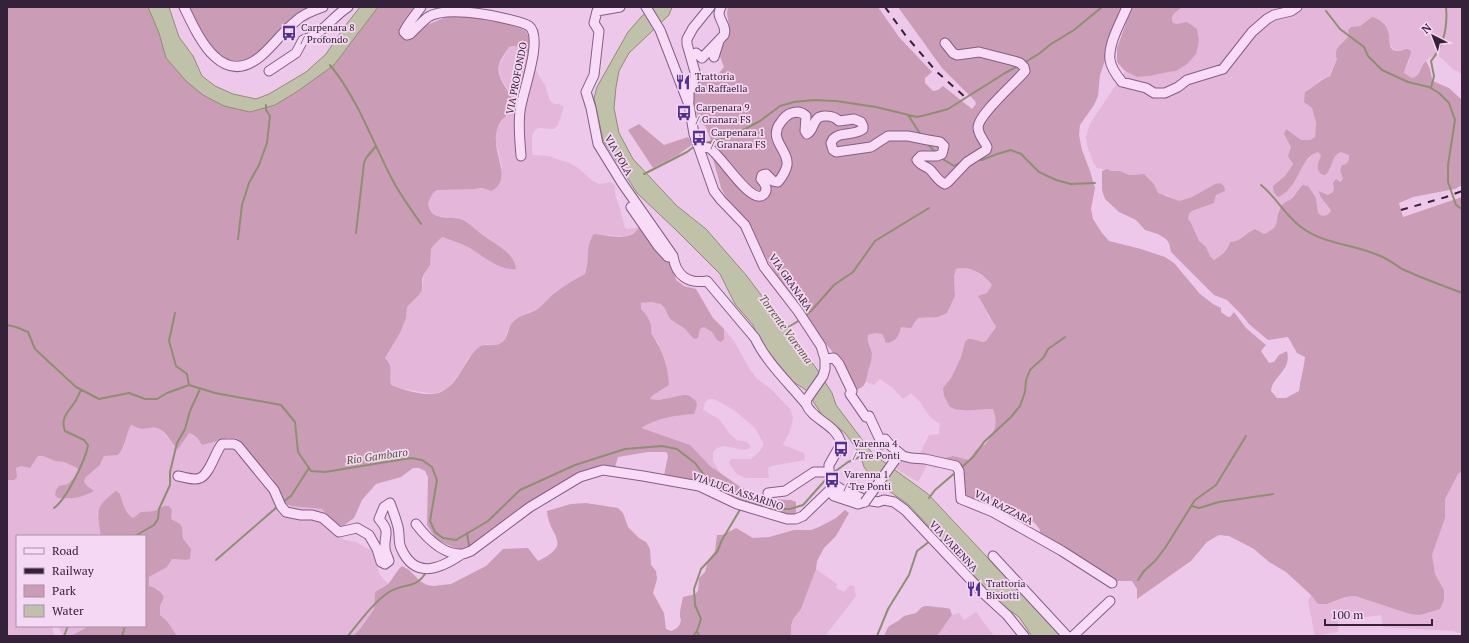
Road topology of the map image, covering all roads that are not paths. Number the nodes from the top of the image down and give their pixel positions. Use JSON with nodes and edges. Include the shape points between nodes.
{"nodes":[{"id":1,"x":184,"y":7,"type":"edge"},
{"id":2,"x":323,"y":7,"type":"edge"},
{"id":3,"x":348,"y":7,"type":"edge"},
{"id":4,"x":420,"y":7,"type":"edge"},
{"id":5,"x":620,"y":7,"type":"edge"},
{"id":6,"x":646,"y":7,"type":"edge"},
{"id":7,"x":710,"y":7,"type":"edge"},
{"id":8,"x":721,"y":7,"type":"edge"},
{"id":9,"x":1127,"y":7,"type":"edge"},
{"id":10,"x":1298,"y":7,"type":"edge"},
{"id":11,"x":721,"y":38,"type":"junction"},
{"id":12,"x":945,"y":43,"type":"dead end"},
{"id":13,"x":696,"y":53,"type":"dead end"},
{"id":14,"x":714,"y":57,"type":"dead end"},
{"id":15,"x":269,"y":71,"type":"dead end"},
{"id":16,"x":689,"y":105,"type":"junction"},
{"id":17,"x":700,"y":148,"type":"junction"},
{"id":18,"x":521,"y":156,"type":"dead end"},
{"id":19,"x":631,"y":207,"type":"dead end"},
{"id":20,"x":674,"y":264,"type":"junction"},
{"id":21,"x":825,"y":359,"type":"junction"},
{"id":22,"x":806,"y":401,"type":"junction"},
{"id":23,"x":899,"y":455,"type":"junction"},
{"id":24,"x":829,"y":472,"type":"junction"},
{"id":25,"x":178,"y":476,"type":"dead end"},
{"id":26,"x":834,"y":484,"type":"junction"},
{"id":27,"x":768,"y":493,"type":"dead end"},
{"id":28,"x":856,"y":495,"type":"junction"},
{"id":29,"x":416,"y":524,"type":"dead end"},
{"id":30,"x":462,"y":554,"type":"junction"},
{"id":31,"x":993,"y":556,"type":"dead end"},
{"id":32,"x":1112,"y":583,"type":"dead end"},
{"id":33,"x":1110,"y":602,"type":"dead end"},
{"id":34,"x":1024,"y":636,"type":"edge"},
{"id":35,"x":1067,"y":636,"type":"edge"},
{"id":36,"x":1073,"y":636,"type":"edge"}],
"edges":[{"from":1,"to":2,"type":"street","via":[[202,44],[224,64],[235,66],[249,64],[261,56],[296,20]]},
{"from":3,"to":15,"type":"street","via":[[325,27],[303,40],[296,53]]},
{"from":4,"to":18,"type":"street","name":"VIA PROFONDO","via":[[405,29],[407,35],[429,17],[464,12],[483,14],[529,26],[534,33],[529,75],[520,110]]},
{"from":5,"to":20,"type":"street","name":"VIA POLA","via":[[597,11],[594,23],[599,31],[594,75],[586,92],[598,144],[673,256]]},
{"from":6,"to":16,"type":"street","name":"VIA GRANARA","via":[[660,30]]},
{"from":7,"to":16,"type":"street","via":[[687,38],[695,72],[689,92]]},
{"from":8,"to":11,"type":"street","via":[[719,14],[725,31]]},
{"from":9,"to":10,"type":"street","via":[[1114,38],[1110,61],[1122,82],[1146,88],[1154,93],[1164,93],[1187,80],[1223,69],[1252,32],[1267,19]]},
{"from":11,"to":13,"type":"street","via":[[702,58]]},
{"from":11,"to":14,"type":"street"},
{"from":12,"to":17,"type":"street","via":[[957,55],[979,52],[1014,60],[1020,63],[1025,71],[987,111],[980,122],[979,131],[986,150],[967,162],[945,184],[917,160],[922,156],[940,155],[944,151],[944,146],[940,142],[908,136],[888,136],[871,147],[836,152],[833,150],[832,139],[861,130],[861,122],[854,119],[839,121],[835,117],[822,116],[815,121],[807,134],[806,116],[800,112],[787,115],[777,127],[777,140],[787,165],[778,182],[766,174],[762,175],[766,190],[760,196],[754,195],[738,181],[715,152],[708,148]]},
{"from":16,"to":17,"type":"street","name":"VIA GRANARA","via":[[694,134]]},
{"from":17,"to":21,"type":"street","name":"VIA GRANARA","via":[[714,191],[745,225],[764,267],[798,311],[821,346]]},
{"from":19,"to":20,"type":"street","name":"VIA POLA"},
{"from":20,"to":22,"type":"street","name":"VIA POLA","via":[[678,273],[687,279],[698,283],[707,281],[755,338],[774,367]]},
{"from":21,"to":22,"type":"street","name":"VIA GRANARA","via":[[823,376]]},
{"from":21,"to":23,"type":"street","via":[[834,358],[839,364],[852,391],[850,394],[866,417],[869,416],[883,441]]},
{"from":22,"to":24,"type":"street","via":[[808,410],[840,438],[841,444]]},
{"from":23,"to":28,"type":"street","bridge":true,"via":[[865,502],[858,504],[833,494],[852,498]]},
{"from":23,"to":32,"type":"street","name":"VIA RAZZARA","via":[[956,466],[959,471],[961,499],[993,512]]},
{"from":24,"to":26,"type":"street"},
{"from":24,"to":27,"type":"street","via":[[814,472],[785,491]]},
{"from":25,"to":30,"type":"street","name":"VIA LUCA ASSARINO","via":[[200,478],[206,473],[222,444],[234,444],[274,490],[286,512],[323,518],[339,532],[357,528],[369,535],[381,562],[385,564],[389,561],[385,550],[387,532],[379,519],[384,507],[390,504],[398,528],[400,547],[409,562],[418,568],[434,569],[448,564]]},
{"from":26,"to":28,"type":"street"},
{"from":26,"to":30,"type":"street","name":"VIA LUCA ASSARINO","via":[[803,516],[787,520],[737,504],[699,486],[603,470],[580,477],[535,504],[471,551]]},
{"from":28,"to":34,"type":"street","name":"VIA VARENNA","via":[[866,500],[894,502],[905,510]]},
{"from":29,"to":30,"type":"street","via":[[424,535],[439,547]]},
{"from":31,"to":35,"type":"street"},
{"from":33,"to":36,"type":"street"}]}
